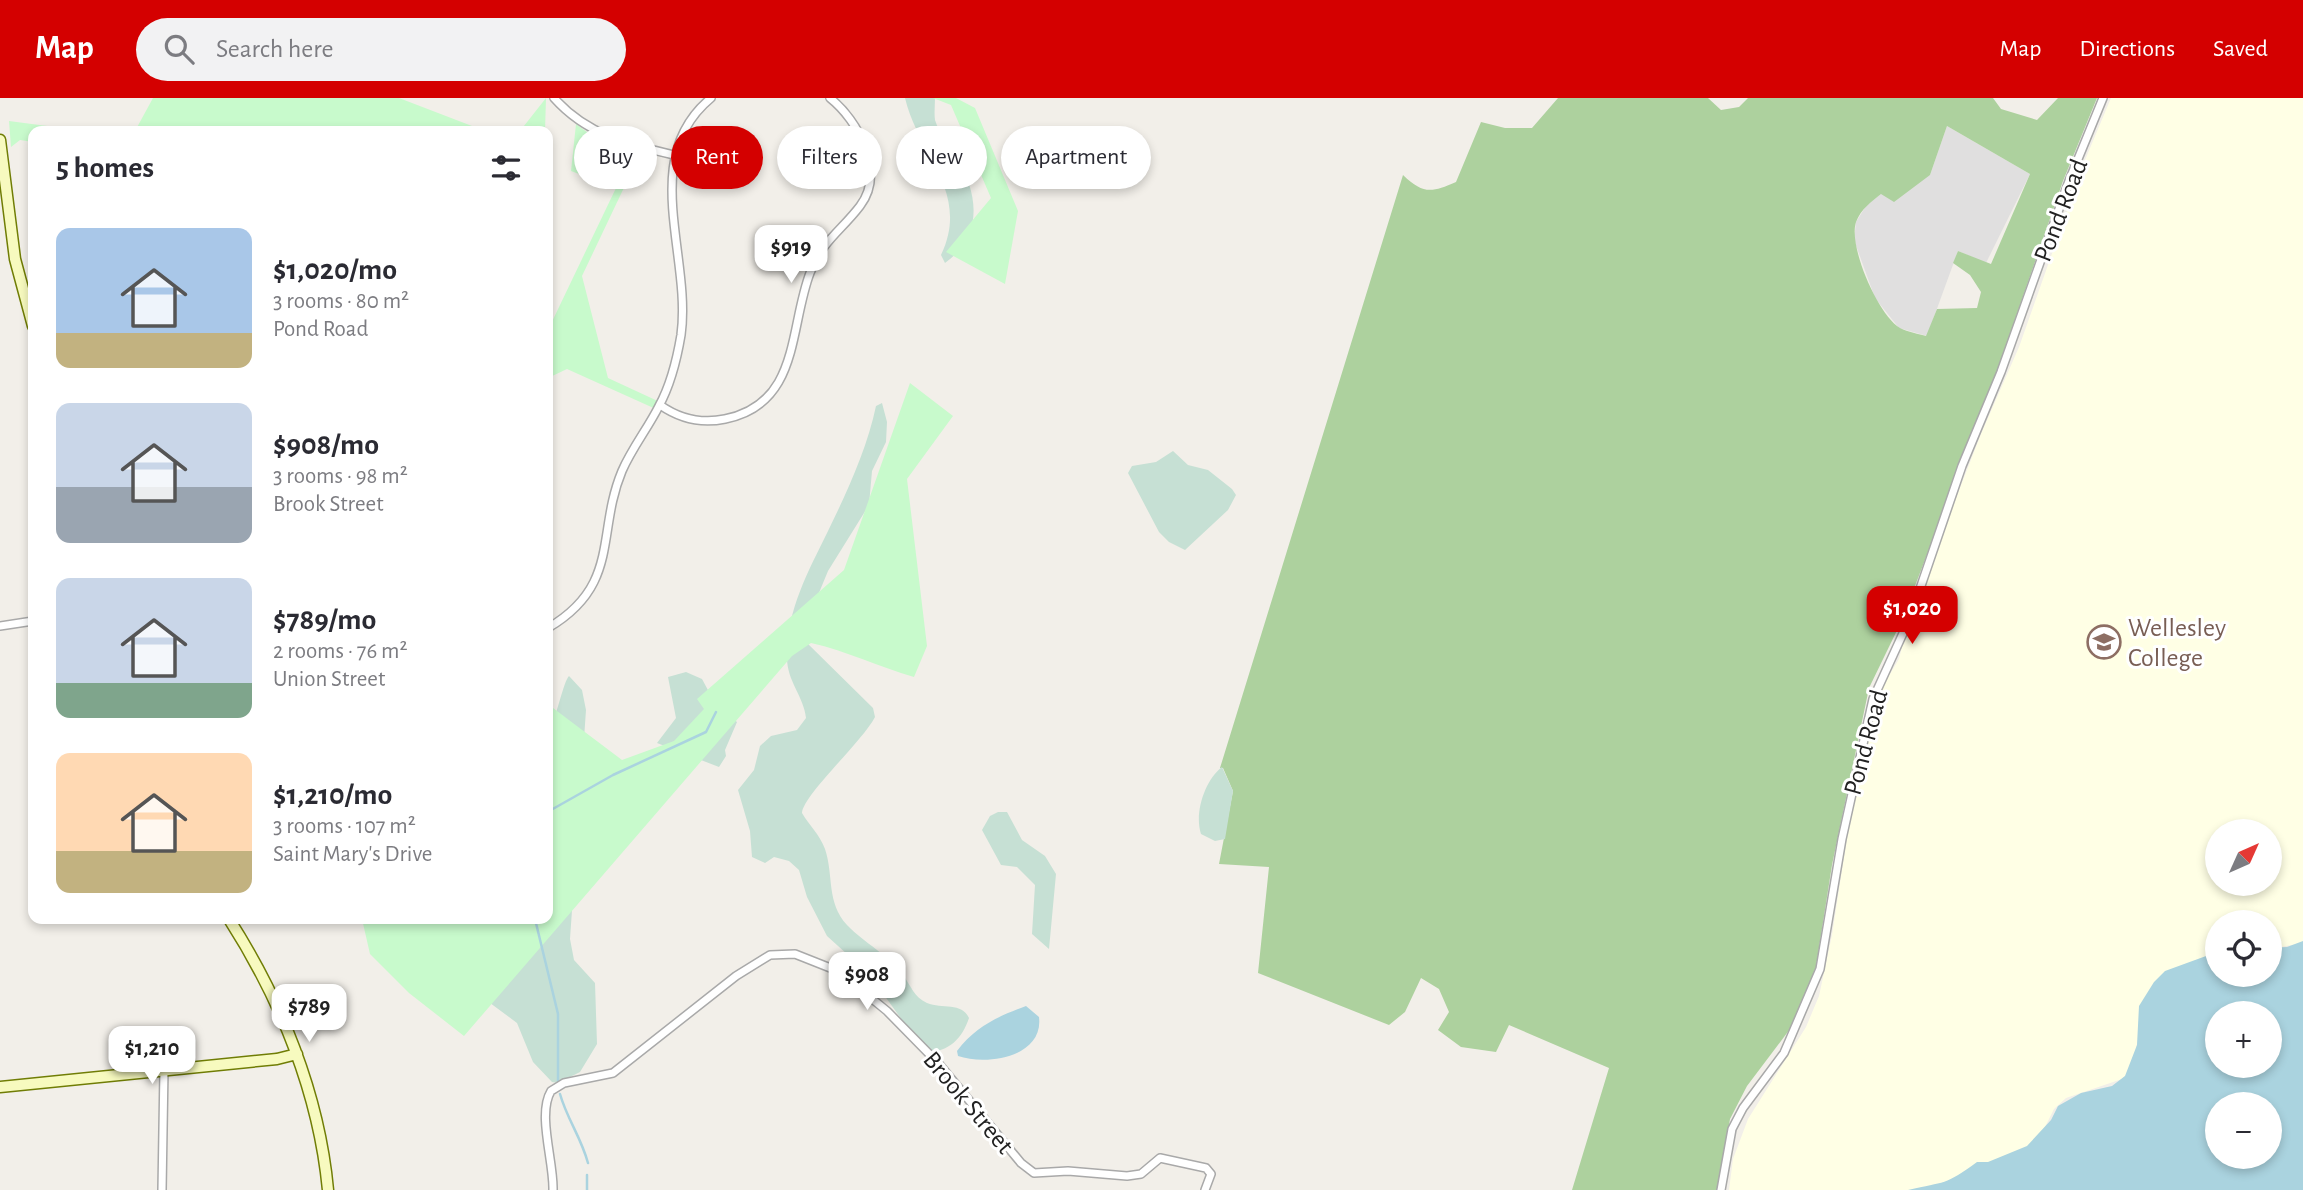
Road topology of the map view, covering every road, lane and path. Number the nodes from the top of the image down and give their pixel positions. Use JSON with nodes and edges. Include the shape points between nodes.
{"nodes":[{"id":1,"x":554,"y":98,"type":"edge"},
{"id":2,"x":711,"y":98,"type":"edge"},
{"id":3,"x":830,"y":98,"type":"edge"},
{"id":4,"x":2103,"y":98,"type":"edge"},
{"id":5,"x":686,"y":126,"type":"edge"},
{"id":6,"x":0,"y":140,"type":"edge"},
{"id":7,"x":671,"y":154,"type":"edge"},
{"id":8,"x":672,"y":189,"type":"edge"},
{"id":9,"x":28,"y":309,"type":"edge"},
{"id":10,"x":660,"y":405,"type":"junction"},
{"id":11,"x":28,"y":622,"type":"edge"},
{"id":12,"x":553,"y":624,"type":"edge"},
{"id":13,"x":0,"y":626,"type":"edge"},
{"id":14,"x":232,"y":924,"type":"edge"},
{"id":15,"x":297,"y":1054,"type":"junction"},
{"id":16,"x":164,"y":1069,"type":"junction"},
{"id":17,"x":0,"y":1087,"type":"edge"},
{"id":18,"x":162,"y":1190,"type":"edge"},
{"id":19,"x":328,"y":1190,"type":"edge"},
{"id":20,"x":553,"y":1190,"type":"edge"},
{"id":21,"x":1205,"y":1190,"type":"edge"},
{"id":22,"x":1721,"y":1190,"type":"edge"}],
"edges":[{"from":1,"to":7,"type":"street","via":[[599,134]]},
{"from":2,"to":5,"type":"street"},
{"from":3,"to":10,"type":"street","via":[[852,120],[863,142],[868,189],[861,205],[831,235],[814,262],[786,370],[766,398],[736,417],[694,420]]},
{"from":4,"to":22,"type":"street","name":"Pond Road","via":[[1962,466],[1910,618],[1873,699],[1820,969],[1784,1053],[1732,1129]]},
{"from":6,"to":9,"type":"street","via":[[16,267]]},
{"from":8,"to":10,"type":"street","via":[[683,310],[677,357]]},
{"from":10,"to":12,"type":"street","via":[[619,478],[598,572],[574,607]]},
{"from":11,"to":13,"type":"street"},
{"from":14,"to":15,"type":"street","via":[[255,961]]},
{"from":15,"to":16,"type":"street"},
{"from":15,"to":19,"type":"street","via":[[316,1117]]},
{"from":16,"to":17,"type":"street"},
{"from":16,"to":18,"type":"street"},
{"from":20,"to":21,"type":"street","name":"Brook Street","via":[[545,1112],[551,1091],[564,1083],[613,1073],[736,976],[769,955],[795,954],[838,971],[887,1011],[939,1064],[1020,1163],[1034,1173],[1127,1176],[1141,1174],[1160,1158],[1206,1168],[1211,1174]]}]}
